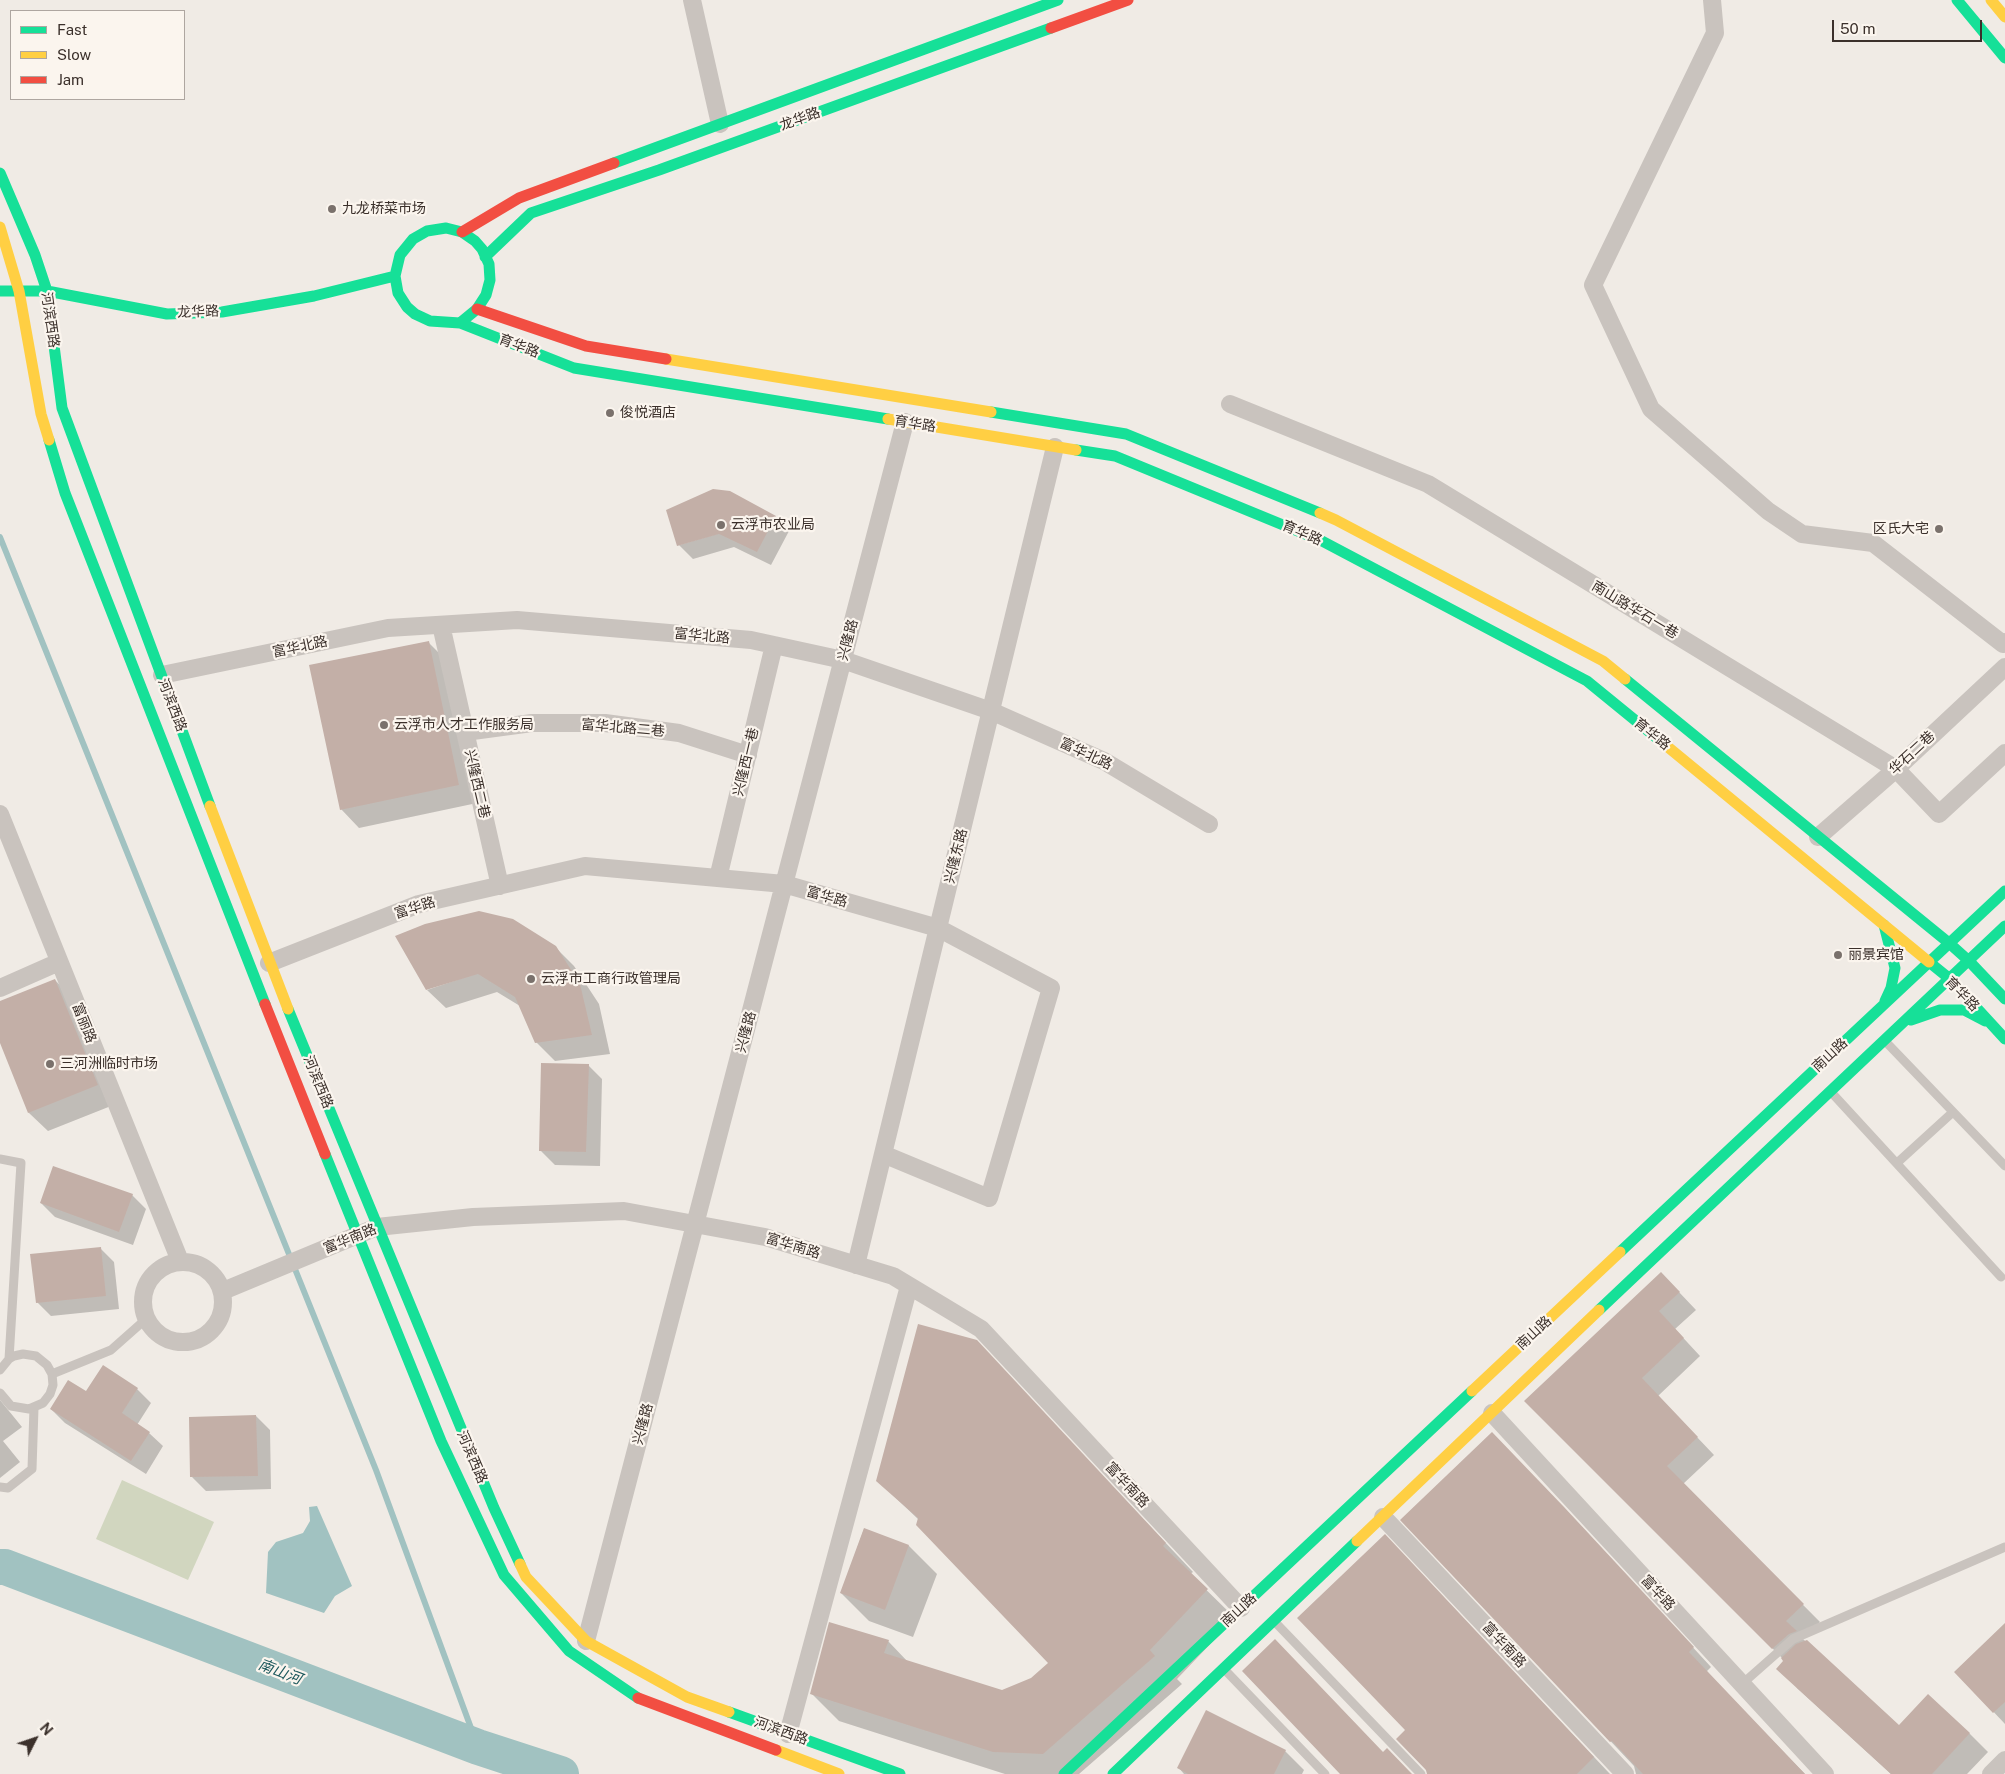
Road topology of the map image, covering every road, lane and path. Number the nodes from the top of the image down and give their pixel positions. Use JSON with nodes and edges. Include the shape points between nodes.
{"nodes":[{"id":1,"x":692,"y":0,"type":"edge"},
{"id":2,"x":1058,"y":0,"type":"edge"},
{"id":3,"x":1128,"y":0,"type":"edge"},
{"id":4,"x":1712,"y":0,"type":"edge"},
{"id":5,"x":1957,"y":0,"type":"edge"},
{"id":6,"x":1991,"y":0,"type":"edge"},
{"id":7,"x":2005,"y":17,"type":"edge"},
{"id":8,"x":2005,"y":58,"type":"edge"},
{"id":9,"x":720,"y":124,"type":"junction"},
{"id":10,"x":0,"y":173,"type":"edge"},
{"id":11,"x":0,"y":227,"type":"edge"},
{"id":12,"x":462,"y":232,"type":"junction"},
{"id":13,"x":486,"y":257,"type":"junction"},
{"id":14,"x":395,"y":276,"type":"junction"},
{"id":15,"x":0,"y":290,"type":"edge"},
{"id":16,"x":19,"y":291,"type":"junction"},
{"id":17,"x":47,"y":291,"type":"junction"},
{"id":18,"x":477,"y":309,"type":"junction"},
{"id":19,"x":460,"y":324,"type":"junction"},
{"id":20,"x":1230,"y":404,"type":"dead end"},
{"id":21,"x":905,"y":422,"type":"junction"},
{"id":22,"x":1055,"y":446,"type":"junction"},
{"id":23,"x":441,"y":625,"type":"junction"},
{"id":24,"x":2004,"y":643,"type":"edge"},
{"id":25,"x":774,"y":645,"type":"junction"},
{"id":26,"x":843,"y":660,"type":"junction"},
{"id":27,"x":2005,"y":667,"type":"edge"},
{"id":28,"x":162,"y":675,"type":"junction"},
{"id":29,"x":991,"y":711,"type":"junction"},
{"id":30,"x":465,"y":732,"type":"junction"},
{"id":31,"x":2005,"y":753,"type":"edge"},
{"id":32,"x":748,"y":755,"type":"junction"},
{"id":33,"x":1896,"y":769,"type":"junction"},
{"id":34,"x":0,"y":814,"type":"edge"},
{"id":35,"x":1209,"y":824,"type":"dead end"},
{"id":36,"x":1818,"y":837,"type":"junction"},
{"id":37,"x":718,"y":878,"type":"junction"},
{"id":38,"x":784,"y":884,"type":"junction"},
{"id":39,"x":500,"y":886,"type":"junction"},
{"id":40,"x":2005,"y":891,"type":"edge"},
{"id":41,"x":1989,"y":906,"type":"junction"},
{"id":42,"x":1904,"y":907,"type":"junction"},
{"id":43,"x":1935,"y":916,"type":"dead end"},
{"id":44,"x":1960,"y":919,"type":"dead end"},
{"id":45,"x":1884,"y":925,"type":"junction"},
{"id":46,"x":2005,"y":926,"type":"edge"},
{"id":47,"x":938,"y":928,"type":"junction"},
{"id":48,"x":1949,"y":943,"type":"junction"},
{"id":49,"x":1995,"y":950,"type":"dead end"},
{"id":50,"x":1969,"y":960,"type":"junction"},
{"id":51,"x":59,"y":962,"type":"junction"},
{"id":52,"x":1929,"y":962,"type":"junction"},
{"id":53,"x":269,"y":963,"type":"junction"},
{"id":54,"x":1994,"y":968,"type":"dead end"},
{"id":55,"x":1950,"y":979,"type":"junction"},
{"id":56,"x":0,"y":988,"type":"edge"},
{"id":57,"x":2005,"y":994,"type":"edge"},
{"id":58,"x":2005,"y":999,"type":"edge"},
{"id":59,"x":1883,"y":1006,"type":"junction"},
{"id":60,"x":1904,"y":1022,"type":"junction"},
{"id":61,"x":1992,"y":1024,"type":"junction"},
{"id":62,"x":2005,"y":1039,"type":"edge"},
{"id":63,"x":1884,"y":1041,"type":"junction"},
{"id":64,"x":1831,"y":1092,"type":"junction"},
{"id":65,"x":1953,"y":1112,"type":"junction"},
{"id":66,"x":883,"y":1154,"type":"junction"},
{"id":67,"x":0,"y":1159,"type":"edge"},
{"id":68,"x":1897,"y":1164,"type":"junction"},
{"id":69,"x":2005,"y":1166,"type":"edge"},
{"id":70,"x":696,"y":1223,"type":"junction"},
{"id":71,"x":377,"y":1226,"type":"junction"},
{"id":72,"x":358,"y":1233,"type":"junction"},
{"id":73,"x":180,"y":1261,"type":"junction"},
{"id":74,"x":856,"y":1265,"type":"junction"},
{"id":75,"x":2001,"y":1277,"type":"dead end"},
{"id":76,"x":909,"y":1286,"type":"junction"},
{"id":77,"x":223,"y":1291,"type":"junction"},
{"id":78,"x":146,"y":1319,"type":"junction"},
{"id":79,"x":9,"y":1359,"type":"junction"},
{"id":80,"x":0,"y":1370,"type":"edge"},
{"id":81,"x":52,"y":1374,"type":"junction"},
{"id":82,"x":0,"y":1393,"type":"edge"},
{"id":83,"x":34,"y":1408,"type":"junction"},
{"id":84,"x":1492,"y":1413,"type":"junction"},
{"id":85,"x":0,"y":1488,"type":"edge"},
{"id":86,"x":1383,"y":1517,"type":"junction"},
{"id":87,"x":2005,"y":1547,"type":"edge"},
{"id":88,"x":1240,"y":1608,"type":"junction"},
{"id":89,"x":1274,"y":1621,"type":"junction"},
{"id":90,"x":586,"y":1642,"type":"junction"},
{"id":91,"x":1224,"y":1669,"type":"junction"},
{"id":92,"x":1742,"y":1684,"type":"junction"},
{"id":93,"x":788,"y":1734,"type":"junction"},
{"id":94,"x":2005,"y":1760,"type":"edge"},
{"id":95,"x":839,"y":1774,"type":"edge"},
{"id":96,"x":900,"y":1774,"type":"edge"},
{"id":97,"x":1064,"y":1774,"type":"edge"},
{"id":98,"x":1113,"y":1774,"type":"edge"},
{"id":99,"x":1325,"y":1774,"type":"edge"},
{"id":100,"x":1421,"y":1774,"type":"edge"},
{"id":101,"x":1625,"y":1774,"type":"edge"},
{"id":102,"x":1825,"y":1774,"type":"edge"},
{"id":103,"x":1991,"y":1774,"type":"edge"}],
"edges":[{"from":1,"to":9,"type":"street"},
{"from":2,"to":9,"type":"street","name":"龙华路"},
{"from":3,"to":13,"type":"street","name":"龙华路","via":[[668,167],[531,212]]},
{"from":4,"to":24,"type":"street","via":[[1715,33],[1594,285],[1651,409],[1768,511],[1802,534],[1873,543]]},
{"from":5,"to":8,"type":"street"},
{"from":6,"to":7,"type":"street"},
{"from":9,"to":12,"type":"street","name":"龙华路","via":[[519,198]]},
{"from":10,"to":17,"type":"street","name":"河滨西路"},
{"from":11,"to":16,"type":"street","name":"河滨西路"},
{"from":12,"to":13,"type":"street","via":[[476,241]]},
{"from":12,"to":14,"type":"street","via":[[436,229],[413,239],[400,255]]},
{"from":13,"to":18,"type":"street","via":[[490,280],[486,296]]},
{"from":14,"to":17,"type":"street","name":"龙华路","via":[[314,296],[222,312],[166,314]]},
{"from":14,"to":19,"type":"street","via":[[398,293],[415,314],[430,321]]},
{"from":15,"to":16,"type":"street","name":"龙华路"},
{"from":16,"to":17,"type":"street","name":"龙华路"},
{"from":16,"to":72,"type":"street","name":"河滨西路","via":[[42,414],[65,494]]},
{"from":17,"to":28,"type":"street","name":"河滨西路","via":[[62,408]]},
{"from":18,"to":19,"type":"street"},
{"from":18,"to":36,"type":"street","name":"育华路","via":[[586,346],[1126,434],[1336,520],[1603,661]]},
{"from":19,"to":21,"type":"street","name":"育华路","via":[[574,368]]},
{"from":20,"to":33,"type":"street","name":"南山路华石一巷","via":[[1428,484]]},
{"from":21,"to":22,"type":"street","name":"育华路"},
{"from":21,"to":26,"type":"street","name":"兴隆路"},
{"from":22,"to":29,"type":"street","name":"兴隆东路"},
{"from":22,"to":45,"type":"street","name":"育华路","via":[[1115,456],[1322,541],[1588,681]]},
{"from":23,"to":25,"type":"street","name":"富华北路","via":[[517,620],[751,640]]},
{"from":23,"to":28,"type":"street","name":"富华北路","via":[[388,628]]},
{"from":23,"to":30,"type":"street","name":"兴隆西二巷"},
{"from":25,"to":26,"type":"street","name":"富华北路"},
{"from":25,"to":32,"type":"street","name":"兴隆西一巷"},
{"from":26,"to":29,"type":"street","name":"富华北路"},
{"from":26,"to":38,"type":"street","name":"兴隆路"},
{"from":27,"to":33,"type":"street","name":"华石二巷"},
{"from":28,"to":53,"type":"street","name":"河滨西路"},
{"from":29,"to":35,"type":"street","name":"富华北路","via":[[1104,761]]},
{"from":29,"to":47,"type":"street","name":"兴隆东路"},
{"from":30,"to":32,"type":"street","name":"富华北路二巷","via":[[532,723],[605,723],[679,734]]},
{"from":30,"to":39,"type":"street","name":"兴隆西二巷"},
{"from":31,"to":33,"type":"street","name":"南山路华石一巷","via":[[1939,814]]},
{"from":32,"to":37,"type":"street","name":"兴隆西一巷"},
{"from":33,"to":36,"type":"street","name":"华石二巷"},
{"from":34,"to":51,"type":"street","name":"富丽路"},
{"from":36,"to":42,"type":"street","name":"育华路"},
{"from":37,"to":38,"type":"street","name":"富华路"},
{"from":37,"to":39,"type":"street","name":"富华路","via":[[585,866]]},
{"from":38,"to":47,"type":"street","name":"富华路"},
{"from":38,"to":70,"type":"street","name":"兴隆路"},
{"from":39,"to":53,"type":"street","name":"富华路","via":[[419,904]]},
{"from":40,"to":41,"type":"street","name":"南山路"},
{"from":41,"to":44,"type":"street"},
{"from":41,"to":48,"type":"street","name":"南山路"},
{"from":42,"to":43,"type":"street"},
{"from":42,"to":48,"type":"street","name":"育华路"},
{"from":45,"to":52,"type":"street","name":"育华路"},
{"from":45,"to":59,"type":"street","via":[[1896,968]]},
{"from":46,"to":49,"type":"street"},
{"from":46,"to":50,"type":"street","name":"南山路"},
{"from":47,"to":66,"type":"street","name":"兴隆东路"},
{"from":47,"to":66,"type":"street","name":"富华路","via":[[1051,988],[989,1198]]},
{"from":48,"to":50,"type":"street","name":"育华路"},
{"from":48,"to":52,"type":"street","name":"南山路"},
{"from":50,"to":55,"type":"street","name":"南山路"},
{"from":50,"to":58,"type":"street","name":"育华路"},
{"from":51,"to":56,"type":"street"},
{"from":51,"to":73,"type":"street","name":"富丽路"},
{"from":52,"to":55,"type":"street","name":"育华路"},
{"from":52,"to":59,"type":"street","name":"南山路"},
{"from":53,"to":71,"type":"street","name":"河滨西路"},
{"from":54,"to":57,"type":"street"},
{"from":55,"to":60,"type":"street","name":"南山路"},
{"from":55,"to":61,"type":"street","name":"育华路"},
{"from":59,"to":88,"type":"street","name":"南山路"},
{"from":60,"to":61,"type":"street","via":[[1940,1010],[1964,1010]]},
{"from":60,"to":63,"type":"street","name":"南山路"},
{"from":61,"to":62,"type":"street","name":"育华路"},
{"from":63,"to":64,"type":"street","name":"南山路"},
{"from":63,"to":65,"type":"lane"},
{"from":64,"to":68,"type":"lane"},
{"from":64,"to":84,"type":"street","name":"南山路"},
{"from":65,"to":68,"type":"lane"},
{"from":65,"to":69,"type":"lane"},
{"from":66,"to":74,"type":"street","name":"兴隆东路"},
{"from":67,"to":79,"type":"lane","via":[[21,1163]]},
{"from":68,"to":75,"type":"lane"},
{"from":70,"to":71,"type":"street","name":"富华南路","via":[[624,1211],[473,1217]]},
{"from":70,"to":74,"type":"street","name":"富华南路","via":[[765,1236]]},
{"from":70,"to":90,"type":"street","name":"兴隆路"},
{"from":71,"to":72,"type":"street","name":"富华南路"},
{"from":71,"to":90,"type":"street","name":"河滨西路","via":[[526,1577]]},
{"from":72,"to":77,"type":"street","name":"富华南路"},
{"from":72,"to":95,"type":"street","name":"河滨西路","via":[[441,1441],[504,1575],[569,1651],[638,1698]]},
{"from":73,"to":77,"type":"street","via":[[203,1266],[217,1278]]},
{"from":73,"to":78,"type":"street","via":[[164,1266],[149,1279],[143,1298]]},
{"from":74,"to":76,"type":"street","name":"富华南路","via":[[893,1276]]},
{"from":76,"to":88,"type":"street","name":"富华南路","via":[[981,1329]]},
{"from":76,"to":93,"type":"street"},
{"from":77,"to":78,"type":"street","via":[[224,1306],[218,1322],[201,1339],[173,1341],[160,1335]]},
{"from":78,"to":81,"type":"lane","via":[[111,1350]]},
{"from":79,"to":80,"type":"lane"},
{"from":79,"to":81,"type":"lane","via":[[23,1354],[36,1356],[48,1365]]},
{"from":81,"to":83,"type":"lane","via":[[50,1394]]},
{"from":82,"to":83,"type":"lane","via":[[11,1406]]},
{"from":83,"to":85,"type":"lane","via":[[32,1469],[8,1488]]},
{"from":84,"to":86,"type":"street","name":"南山路"},
{"from":84,"to":92,"type":"street","name":"富华路"},
{"from":86,"to":89,"type":"street","name":"南山路"},
{"from":86,"to":101,"type":"street","name":"富华南路"},
{"from":87,"to":92,"type":"lane","via":[[1793,1639]]},
{"from":88,"to":97,"type":"street","name":"南山路"},
{"from":89,"to":91,"type":"street","name":"南山路"},
{"from":89,"to":100,"type":"lane"},
{"from":90,"to":93,"type":"street","name":"河滨西路","via":[[687,1697]]},
{"from":91,"to":98,"type":"street","name":"南山路"},
{"from":91,"to":99,"type":"lane"},
{"from":92,"to":102,"type":"street","name":"富华路"},
{"from":93,"to":96,"type":"street","name":"河滨西路"},
{"from":94,"to":103,"type":"street"}]}
